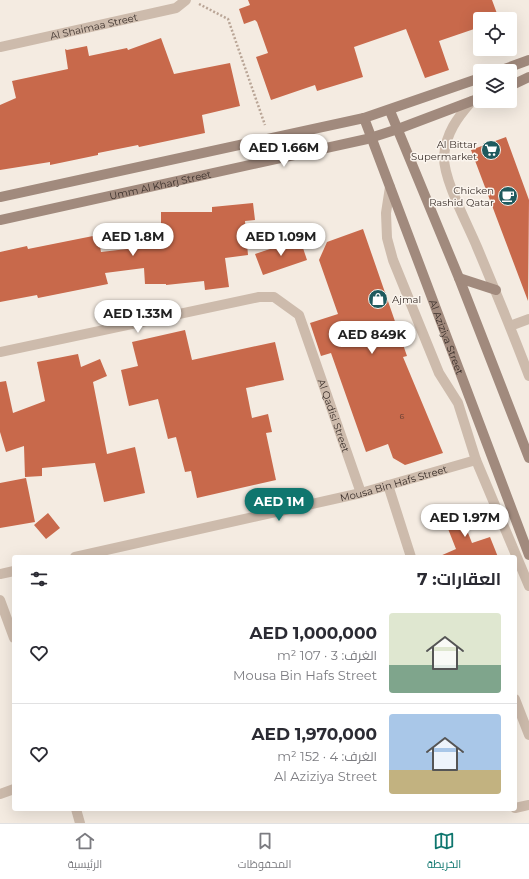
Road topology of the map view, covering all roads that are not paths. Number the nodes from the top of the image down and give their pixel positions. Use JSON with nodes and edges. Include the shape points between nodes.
{"nodes":[{"id":1,"x":186,"y":0,"type":"edge"},
{"id":2,"x":0,"y":47,"type":"edge"},
{"id":3,"x":529,"y":60,"type":"edge"},
{"id":4,"x":517,"y":64,"type":"edge"},
{"id":5,"x":529,"y":77,"type":"edge"},
{"id":6,"x":473,"y":80,"type":"edge"},
{"id":7,"x":517,"y":83,"type":"edge"},
{"id":8,"x":473,"y":100,"type":"edge"},
{"id":9,"x":473,"y":102,"type":"edge"},
{"id":10,"x":390,"y":110,"type":"junction"},
{"id":11,"x":364,"y":118,"type":"junction"},
{"id":12,"x":398,"y":129,"type":"junction"},
{"id":13,"x":371,"y":137,"type":"junction"},
{"id":14,"x":390,"y":187,"type":"junction"},
{"id":15,"x":0,"y":197,"type":"edge"},
{"id":16,"x":0,"y":220,"type":"edge"},
{"id":17,"x":459,"y":278,"type":"junction"},
{"id":18,"x":496,"y":290,"type":"junction"},
{"id":19,"x":529,"y":319,"type":"edge"},
{"id":20,"x":510,"y":326,"type":"junction"},
{"id":21,"x":0,"y":352,"type":"edge"},
{"id":22,"x":529,"y":376,"type":"edge"},
{"id":23,"x":529,"y":458,"type":"edge"},
{"id":24,"x":476,"y":460,"type":"junction"},
{"id":25,"x":388,"y":485,"type":"junction"},
{"id":26,"x":361,"y":493,"type":"junction"},
{"id":27,"x":85,"y":555,"type":"edge"},
{"id":28,"x":410,"y":555,"type":"edge"},
{"id":29,"x":516,"y":555,"type":"edge"},
{"id":30,"x":529,"y":555,"type":"edge"},
{"id":31,"x":517,"y":557,"type":"edge"},
{"id":32,"x":12,"y":571,"type":"edge"},
{"id":33,"x":0,"y":574,"type":"edge"},
{"id":34,"x":529,"y":586,"type":"edge"},
{"id":35,"x":0,"y":600,"type":"edge"},
{"id":36,"x":12,"y":633,"type":"edge"},
{"id":37,"x":517,"y":703,"type":"edge"},
{"id":38,"x":529,"y":735,"type":"edge"},
{"id":39,"x":12,"y":791,"type":"edge"},
{"id":40,"x":0,"y":794,"type":"edge"},
{"id":41,"x":529,"y":804,"type":"edge"},
{"id":42,"x":517,"y":809,"type":"edge"},
{"id":43,"x":77,"y":811,"type":"edge"},
{"id":44,"x":80,"y":823,"type":"edge"}],
"edges":[{"from":1,"to":2,"type":"street","name":"Al Shaimaa Street","via":[[176,8]]},
{"from":3,"to":4,"type":"street"},
{"from":5,"to":7,"type":"street"},
{"from":6,"to":10,"type":"street"},
{"from":8,"to":12,"type":"street","name":"Umm Al Kharj Street"},
{"from":9,"to":18,"type":"street","via":[[456,119],[446,138],[444,158],[448,180]]},
{"from":10,"to":11,"type":"street"},
{"from":10,"to":12,"type":"street"},
{"from":11,"to":13,"type":"street","name":"Al Aziziya Street"},
{"from":11,"to":15,"type":"street"},
{"from":12,"to":13,"type":"street","name":"Umm Al Kharj Street"},
{"from":12,"to":17,"type":"street"},
{"from":13,"to":14,"type":"street","name":"Al Aziziya Street"},
{"from":13,"to":16,"type":"street","name":"Umm Al Kharj Street"},
{"from":14,"to":24,"type":"street","via":[[386,213],[387,238],[393,260],[439,373],[458,403]]},
{"from":14,"to":30,"type":"street","name":"Al Aziziya Street"},
{"from":17,"to":18,"type":"street"},
{"from":17,"to":23,"type":"street"},
{"from":18,"to":20,"type":"street"},
{"from":19,"to":20,"type":"street"},
{"from":20,"to":22,"type":"street"},
{"from":21,"to":26,"type":"street","name":"Al Qadisi Street","via":[[259,297],[274,297],[299,315]]},
{"from":24,"to":25,"type":"street","name":"Mousa Bin Hafs Street"},
{"from":24,"to":29,"type":"street"},
{"from":25,"to":26,"type":"street","name":"Mousa Bin Hafs Street"},
{"from":25,"to":28,"type":"street"},
{"from":26,"to":27,"type":"street","name":"Mousa Bin Hafs Street"},
{"from":31,"to":34,"type":"street"},
{"from":32,"to":33,"type":"street"},
{"from":35,"to":36,"type":"street"},
{"from":37,"to":38,"type":"street"},
{"from":39,"to":40,"type":"street"},
{"from":41,"to":42,"type":"street"},
{"from":43,"to":44,"type":"street"}]}
